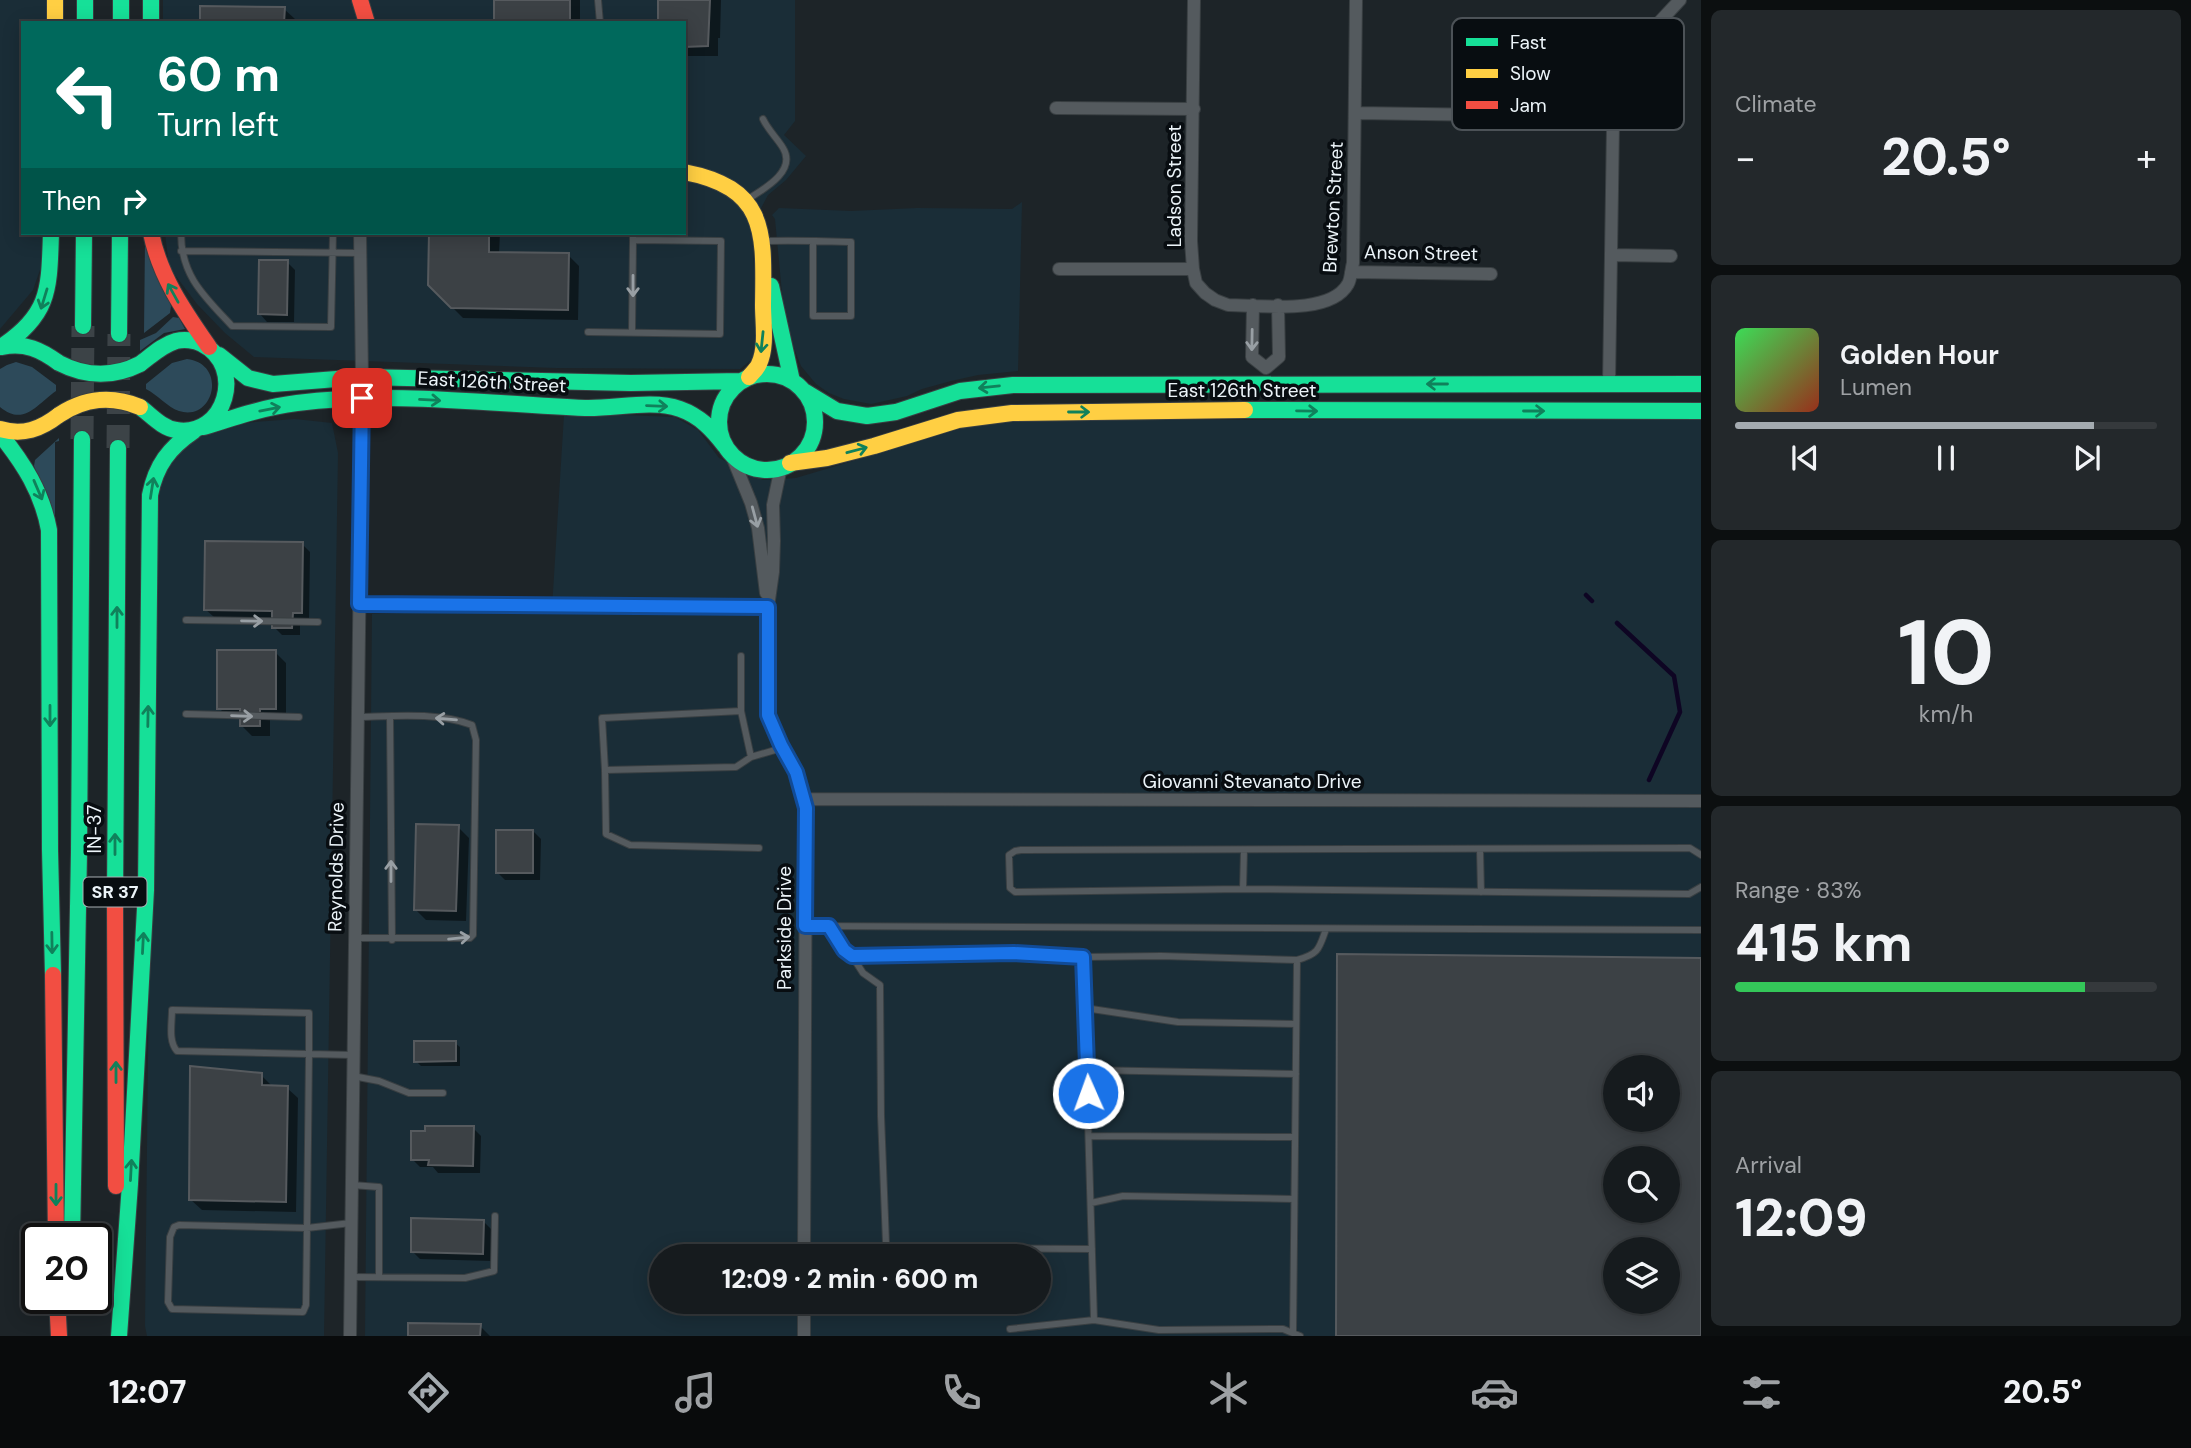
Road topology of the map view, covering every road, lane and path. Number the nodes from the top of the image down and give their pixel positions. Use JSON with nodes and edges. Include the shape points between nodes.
{"nodes":[{"id":1,"x":55,"y":0,"type":"edge"},
{"id":2,"x":85,"y":0,"type":"edge"},
{"id":3,"x":121,"y":0,"type":"edge"},
{"id":4,"x":151,"y":0,"type":"edge"},
{"id":5,"x":359,"y":0,"type":"edge"},
{"id":6,"x":598,"y":0,"type":"edge"},
{"id":7,"x":1194,"y":0,"type":"edge"},
{"id":8,"x":1356,"y":0,"type":"edge"},
{"id":9,"x":1680,"y":0,"type":"edge"},
{"id":10,"x":1663,"y":18,"type":"edge"},
{"id":11,"x":55,"y":21,"type":"edge"},
{"id":12,"x":85,"y":21,"type":"edge"},
{"id":13,"x":121,"y":21,"type":"edge"},
{"id":14,"x":151,"y":21,"type":"edge"},
{"id":15,"x":367,"y":21,"type":"edge"},
{"id":16,"x":600,"y":21,"type":"edge"},
{"id":17,"x":1056,"y":108,"type":"dead end"},
{"id":18,"x":1194,"y":109,"type":"junction"},
{"id":19,"x":1356,"y":113,"type":"junction"},
{"id":20,"x":1452,"y":114,"type":"edge"},
{"id":21,"x":763,"y":119,"type":"dead end"},
{"id":22,"x":1613,"y":130,"type":"edge"},
{"id":23,"x":686,"y":172,"type":"edge"},
{"id":24,"x":746,"y":200,"type":"junction"},
{"id":25,"x":51,"y":235,"type":"edge"},
{"id":26,"x":84,"y":235,"type":"edge"},
{"id":27,"x":120,"y":235,"type":"edge"},
{"id":28,"x":152,"y":235,"type":"edge"},
{"id":29,"x":181,"y":235,"type":"edge"},
{"id":30,"x":333,"y":235,"type":"edge"},
{"id":31,"x":360,"y":235,"type":"edge"},
{"id":32,"x":633,"y":236,"type":"edge"},
{"id":33,"x":813,"y":241,"type":"junction"},
{"id":34,"x":764,"y":248,"type":"junction"},
{"id":35,"x":181,"y":251,"type":"junction"},
{"id":36,"x":332,"y":253,"type":"junction"},
{"id":37,"x":360,"y":253,"type":"junction"},
{"id":38,"x":1611,"y":255,"type":"junction"},
{"id":39,"x":1671,"y":256,"type":"dead end"},
{"id":40,"x":1059,"y":269,"type":"dead end"},
{"id":41,"x":1193,"y":270,"type":"junction"},
{"id":42,"x":1351,"y":272,"type":"junction"},
{"id":43,"x":1491,"y":274,"type":"dead end"},
{"id":44,"x":1253,"y":305,"type":"junction"},
{"id":45,"x":1278,"y":305,"type":"junction"},
{"id":46,"x":83,"y":326,"type":"tunnel mouth"},
{"id":47,"x":588,"y":332,"type":"dead end"},
{"id":48,"x":632,"y":332,"type":"junction"},
{"id":49,"x":119,"y":334,"type":"tunnel mouth"},
{"id":50,"x":0,"y":347,"type":"edge"},
{"id":51,"x":214,"y":351,"type":"junction"},
{"id":52,"x":1266,"y":368,"type":"junction"},
{"id":53,"x":362,"y":377,"type":"junction"},
{"id":54,"x":745,"y":379,"type":"junction"},
{"id":55,"x":1266,"y":384,"type":"junction"},
{"id":56,"x":1609,"y":384,"type":"junction"},
{"id":57,"x":1701,"y":384,"type":"edge"},
{"id":58,"x":798,"y":386,"type":"junction"},
{"id":59,"x":362,"y":398,"type":"junction"},
{"id":60,"x":1266,"y":410,"type":"junction"},
{"id":61,"x":1701,"y":411,"type":"edge"},
{"id":62,"x":199,"y":429,"type":"junction"},
{"id":63,"x":0,"y":431,"type":"edge"},
{"id":64,"x":82,"y":439,"type":"tunnel mouth"},
{"id":65,"x":118,"y":448,"type":"tunnel mouth"},
{"id":66,"x":728,"y":450,"type":"junction"},
{"id":67,"x":786,"y":465,"type":"junction"},
{"id":68,"x":359,"y":604,"type":"junction"},
{"id":69,"x":768,"y":607,"type":"junction"},
{"id":70,"x":186,"y":620,"type":"dead end"},
{"id":71,"x":318,"y":622,"type":"dead end"},
{"id":72,"x":741,"y":656,"type":"dead end"},
{"id":73,"x":741,"y":711,"type":"junction"},
{"id":74,"x":186,"y":714,"type":"dead end"},
{"id":75,"x":390,"y":716,"type":"junction"},
{"id":76,"x":299,"y":717,"type":"dead end"},
{"id":77,"x":358,"y":717,"type":"junction"},
{"id":78,"x":782,"y":748,"type":"junction"},
{"id":79,"x":751,"y":757,"type":"junction"},
{"id":80,"x":605,"y":770,"type":"junction"},
{"id":81,"x":803,"y":799,"type":"junction"},
{"id":82,"x":1701,"y":801,"type":"edge"},
{"id":83,"x":759,"y":848,"type":"dead end"},
{"id":84,"x":1244,"y":850,"type":"junction"},
{"id":85,"x":1480,"y":850,"type":"junction"},
{"id":86,"x":1701,"y":855,"type":"edge"},
{"id":87,"x":1701,"y":887,"type":"edge"},
{"id":88,"x":1243,"y":889,"type":"junction"},
{"id":89,"x":1481,"y":892,"type":"junction"},
{"id":90,"x":805,"y":926,"type":"junction"},
{"id":91,"x":829,"y":926,"type":"junction"},
{"id":92,"x":1326,"y":929,"type":"junction"},
{"id":93,"x":1701,"y":930,"type":"edge"},
{"id":94,"x":355,"y":938,"type":"junction"},
{"id":95,"x":391,"y":940,"type":"junction"},
{"id":96,"x":852,"y":956,"type":"junction"},
{"id":97,"x":1083,"y":957,"type":"junction"},
{"id":98,"x":1297,"y":960,"type":"junction"},
{"id":99,"x":1085,"y":1008,"type":"junction"},
{"id":100,"x":1296,"y":1024,"type":"junction"},
{"id":101,"x":309,"y":1054,"type":"junction"},
{"id":102,"x":353,"y":1055,"type":"junction"},
{"id":103,"x":1087,"y":1070,"type":"junction"},
{"id":104,"x":1296,"y":1074,"type":"junction"},
{"id":105,"x":353,"y":1076,"type":"junction"},
{"id":106,"x":443,"y":1093,"type":"dead end"},
{"id":107,"x":1089,"y":1136,"type":"junction"},
{"id":108,"x":1295,"y":1137,"type":"junction"},
{"id":109,"x":352,"y":1185,"type":"junction"},
{"id":110,"x":1294,"y":1199,"type":"junction"},
{"id":111,"x":1091,"y":1203,"type":"junction"},
{"id":112,"x":495,"y":1216,"type":"dead end"},
{"id":113,"x":56,"y":1223,"type":"edge"},
{"id":114,"x":72,"y":1223,"type":"edge"},
{"id":115,"x":351,"y":1223,"type":"junction"},
{"id":116,"x":307,"y":1228,"type":"junction"},
{"id":117,"x":804,"y":1244,"type":"edge"},
{"id":118,"x":1093,"y":1249,"type":"junction"},
{"id":119,"x":351,"y":1277,"type":"junction"},
{"id":120,"x":379,"y":1277,"type":"junction"},
{"id":121,"x":58,"y":1314,"type":"edge"},
{"id":122,"x":71,"y":1314,"type":"edge"},
{"id":123,"x":804,"y":1314,"type":"edge"},
{"id":124,"x":1094,"y":1320,"type":"junction"},
{"id":125,"x":1010,"y":1329,"type":"dead end"},
{"id":126,"x":1297,"y":1334,"type":"edge"},
{"id":127,"x":59,"y":1336,"type":"edge"},
{"id":128,"x":70,"y":1336,"type":"edge"},
{"id":129,"x":118,"y":1336,"type":"edge"},
{"id":130,"x":350,"y":1336,"type":"edge"},
{"id":131,"x":804,"y":1336,"type":"edge"}],
"edges":[{"from":1,"to":11,"type":"main road"},
{"from":2,"to":12,"type":"main road"},
{"from":3,"to":13,"type":"main road"},
{"from":4,"to":14,"type":"main road"},
{"from":5,"to":15,"type":"main road"},
{"from":6,"to":16,"type":"lane"},
{"from":7,"to":18,"type":"street","name":"Ladson Street"},
{"from":8,"to":19,"type":"street","name":"Brewton Street"},
{"from":9,"to":10,"type":"street"},
{"from":17,"to":18,"type":"street"},
{"from":18,"to":41,"type":"street","name":"Ladson Street"},
{"from":19,"to":20,"type":"street"},
{"from":19,"to":42,"type":"street","name":"Brewton Street"},
{"from":21,"to":24,"type":"lane","via":[[784,149],[785,168]]},
{"from":22,"to":38,"type":"street"},
{"from":23,"to":24,"type":"main road","via":[[721,181]]},
{"from":24,"to":34,"type":"main road","via":[[759,224]]},
{"from":25,"to":50,"type":"main road","one_way":true,"via":[[48,285],[41,310],[24,332]]},
{"from":26,"to":46,"type":"main road"},
{"from":27,"to":49,"type":"main road"},
{"from":51,"to":28,"type":"main road","one_way":true,"via":[[174,296]]},
{"from":29,"to":35,"type":"lane"},
{"from":30,"to":36,"type":"lane"},
{"from":31,"to":37,"type":"street"},
{"from":32,"to":48,"type":"lane","one_way":true},
{"from":32,"to":48,"type":"lane","via":[[721,241],[720,334]]},
{"from":33,"to":33,"type":"lane","via":[[851,242],[851,316],[813,316]]},
{"from":33,"to":34,"type":"lane"},
{"from":34,"to":54,"type":"main road","one_way":true,"via":[[763,344],[758,364]]},
{"from":34,"to":58,"type":"main road"},
{"from":35,"to":36,"type":"lane"},
{"from":35,"to":36,"type":"lane","via":[[196,288],[232,326],[291,327],[331,327]]},
{"from":36,"to":37,"type":"lane"},
{"from":37,"to":53,"type":"street"},
{"from":38,"to":39,"type":"street"},
{"from":38,"to":56,"type":"street"},
{"from":40,"to":41,"type":"street"},
{"from":41,"to":44,"type":"street","name":"Ladson Street","via":[[1196,283],[1215,300]]},
{"from":42,"to":43,"type":"street","name":"Anson Street"},
{"from":42,"to":45,"type":"street","name":"Brewton Street","via":[[1334,299],[1310,306]]},
{"from":44,"to":45,"type":"street","name":"Ladson Street"},
{"from":44,"to":52,"type":"street","one_way":true,"via":[[1252,357]]},
{"from":45,"to":52,"type":"street","via":[[1279,357]]},
{"from":47,"to":48,"type":"lane"},
{"from":50,"to":51,"type":"main road","bridge":true,"via":[[25,345],[78,373],[99,375],[140,365],[175,341],[187,340]]},
{"from":51,"to":53,"type":"main road","name":"East 126th Street","via":[[248,378],[264,383]]},
{"from":51,"to":62,"type":"main road","via":[[226,375],[226,396],[216,416]]},
{"from":52,"to":55,"type":"street"},
{"from":53,"to":54,"type":"main road","name":"East 126th Street","via":[[631,383]]},
{"from":54,"to":58,"type":"main road","via":[[771,374]]},
{"from":54,"to":66,"type":"main road","via":[[721,405],[719,426]]},
{"from":56,"to":55,"type":"main road","name":"East 126th Street","one_way":true},
{"from":55,"to":58,"type":"main road","name":"East 126th Street","one_way":true,"via":[[1002,386],[957,391],[893,414],[870,417],[834,410]]},
{"from":55,"to":60,"type":"street"},
{"from":56,"to":57,"type":"main road","name":"East 126th Street"},
{"from":58,"to":67,"type":"main road","via":[[813,410],[814,431],[806,450]]},
{"from":62,"to":59,"type":"main road","name":"East 126th Street","one_way":true,"via":[[274,408]]},
{"from":59,"to":66,"type":"main road","name":"East 126th Street","one_way":true,"via":[[666,406],[700,419]]},
{"from":59,"to":68,"type":"street","name":"Reynolds Drive"},
{"from":60,"to":61,"type":"main road","name":"East 126th Street","one_way":true},
{"from":67,"to":60,"type":"main road","name":"East 126th Street","one_way":true,"via":[[985,415]]},
{"from":62,"to":63,"type":"main road","bridge":true,"via":[[169,428],[126,401],[97,400],[76,404],[28,432]]},
{"from":129,"to":62,"type":"main road","one_way":true,"via":[[146,890],[150,495],[156,468],[165,454]]},
{"from":63,"to":113,"type":"main road","one_way":true,"via":[[35,482],[49,530]]},
{"from":64,"to":114,"type":"main road","name":"IN-37","number":"SR 37"},
{"from":129,"to":65,"type":"main road","name":"IN-37","number":"SR 37","one_way":true},
{"from":66,"to":67,"type":"main road","via":[[754,468]]},
{"from":66,"to":69,"type":"street","name":"Parkside Drive","one_way":true,"via":[[758,527]]},
{"from":67,"to":69,"type":"street","name":"Parkside Drive","via":[[773,501]]},
{"from":68,"to":69,"type":"street"},
{"from":68,"to":77,"type":"street","name":"Reynolds Drive"},
{"from":69,"to":78,"type":"street","name":"Parkside Drive","via":[[768,715]]},
{"from":70,"to":71,"type":"lane","one_way":true},
{"from":72,"to":73,"type":"lane"},
{"from":73,"to":79,"type":"lane"},
{"from":73,"to":80,"type":"lane","via":[[602,718]]},
{"from":74,"to":76,"type":"lane","one_way":true},
{"from":75,"to":77,"type":"lane"},
{"from":95,"to":75,"type":"lane","one_way":true},
{"from":95,"to":75,"type":"lane","one_way":true,"via":[[467,940],[473,935],[476,740],[472,725],[457,719]]},
{"from":77,"to":94,"type":"street","name":"Reynolds Drive"},
{"from":78,"to":79,"type":"lane"},
{"from":78,"to":81,"type":"street","name":"Parkside Drive","via":[[796,772]]},
{"from":79,"to":80,"type":"lane","via":[[736,767]]},
{"from":80,"to":83,"type":"lane","via":[[606,834],[630,845]]},
{"from":81,"to":82,"type":"street","name":"Giovanni Stevanato Drive"},
{"from":81,"to":90,"type":"street","name":"Parkside Drive"},
{"from":84,"to":85,"type":"lane"},
{"from":84,"to":88,"type":"lane"},
{"from":84,"to":88,"type":"lane","via":[[1015,850],[1009,855],[1010,888],[1015,892]]},
{"from":85,"to":86,"type":"lane","via":[[1690,848]]},
{"from":85,"to":89,"type":"lane"},
{"from":87,"to":89,"type":"lane","via":[[1689,894]]},
{"from":88,"to":89,"type":"lane"},
{"from":90,"to":91,"type":"lane"},
{"from":90,"to":117,"type":"street","name":"Parkside Drive"},
{"from":91,"to":92,"type":"lane"},
{"from":91,"to":96,"type":"lane"},
{"from":92,"to":93,"type":"lane"},
{"from":92,"to":98,"type":"lane","via":[[1320,949]]},
{"from":94,"to":95,"type":"lane"},
{"from":94,"to":102,"type":"street","name":"Reynolds Drive"},
{"from":96,"to":97,"type":"lane","via":[[1014,953]]},
{"from":96,"to":118,"type":"lane","via":[[863,973],[880,985],[886,1243],[891,1248]]},
{"from":97,"to":98,"type":"lane"},
{"from":97,"to":99,"type":"lane"},
{"from":98,"to":100,"type":"lane"},
{"from":99,"to":100,"type":"lane","via":[[1178,1022]]},
{"from":99,"to":103,"type":"lane"},
{"from":100,"to":104,"type":"lane"},
{"from":101,"to":101,"type":"lane","via":[[309,1013],[172,1010],[172,1041],[177,1051]]},
{"from":101,"to":102,"type":"lane"},
{"from":101,"to":116,"type":"lane"},
{"from":102,"to":105,"type":"street","name":"Reynolds Drive"},
{"from":103,"to":104,"type":"lane"},
{"from":103,"to":107,"type":"lane"},
{"from":104,"to":108,"type":"lane"},
{"from":105,"to":106,"type":"lane","via":[[409,1093]]},
{"from":105,"to":109,"type":"street","name":"Reynolds Drive"},
{"from":107,"to":108,"type":"lane"},
{"from":107,"to":111,"type":"lane"},
{"from":108,"to":110,"type":"lane"},
{"from":109,"to":115,"type":"street","name":"Reynolds Drive"},
{"from":109,"to":120,"type":"lane","via":[[379,1187]]},
{"from":110,"to":111,"type":"lane","via":[[1123,1196]]},
{"from":110,"to":126,"type":"lane"},
{"from":111,"to":118,"type":"lane"},
{"from":112,"to":120,"type":"lane","via":[[494,1270],[465,1278]]},
{"from":115,"to":116,"type":"lane"},
{"from":115,"to":119,"type":"street","name":"Reynolds Drive"},
{"from":116,"to":116,"type":"lane","via":[[303,1312],[176,1311],[170,1306],[174,1227]]},
{"from":118,"to":124,"type":"lane"},
{"from":119,"to":120,"type":"lane"},
{"from":119,"to":130,"type":"street","name":"Reynolds Drive"},
{"from":121,"to":127,"type":"main road"},
{"from":122,"to":128,"type":"main road"},
{"from":123,"to":131,"type":"street"},
{"from":124,"to":125,"type":"lane"},
{"from":124,"to":126,"type":"lane","via":[[1159,1330],[1283,1329]]}]}
